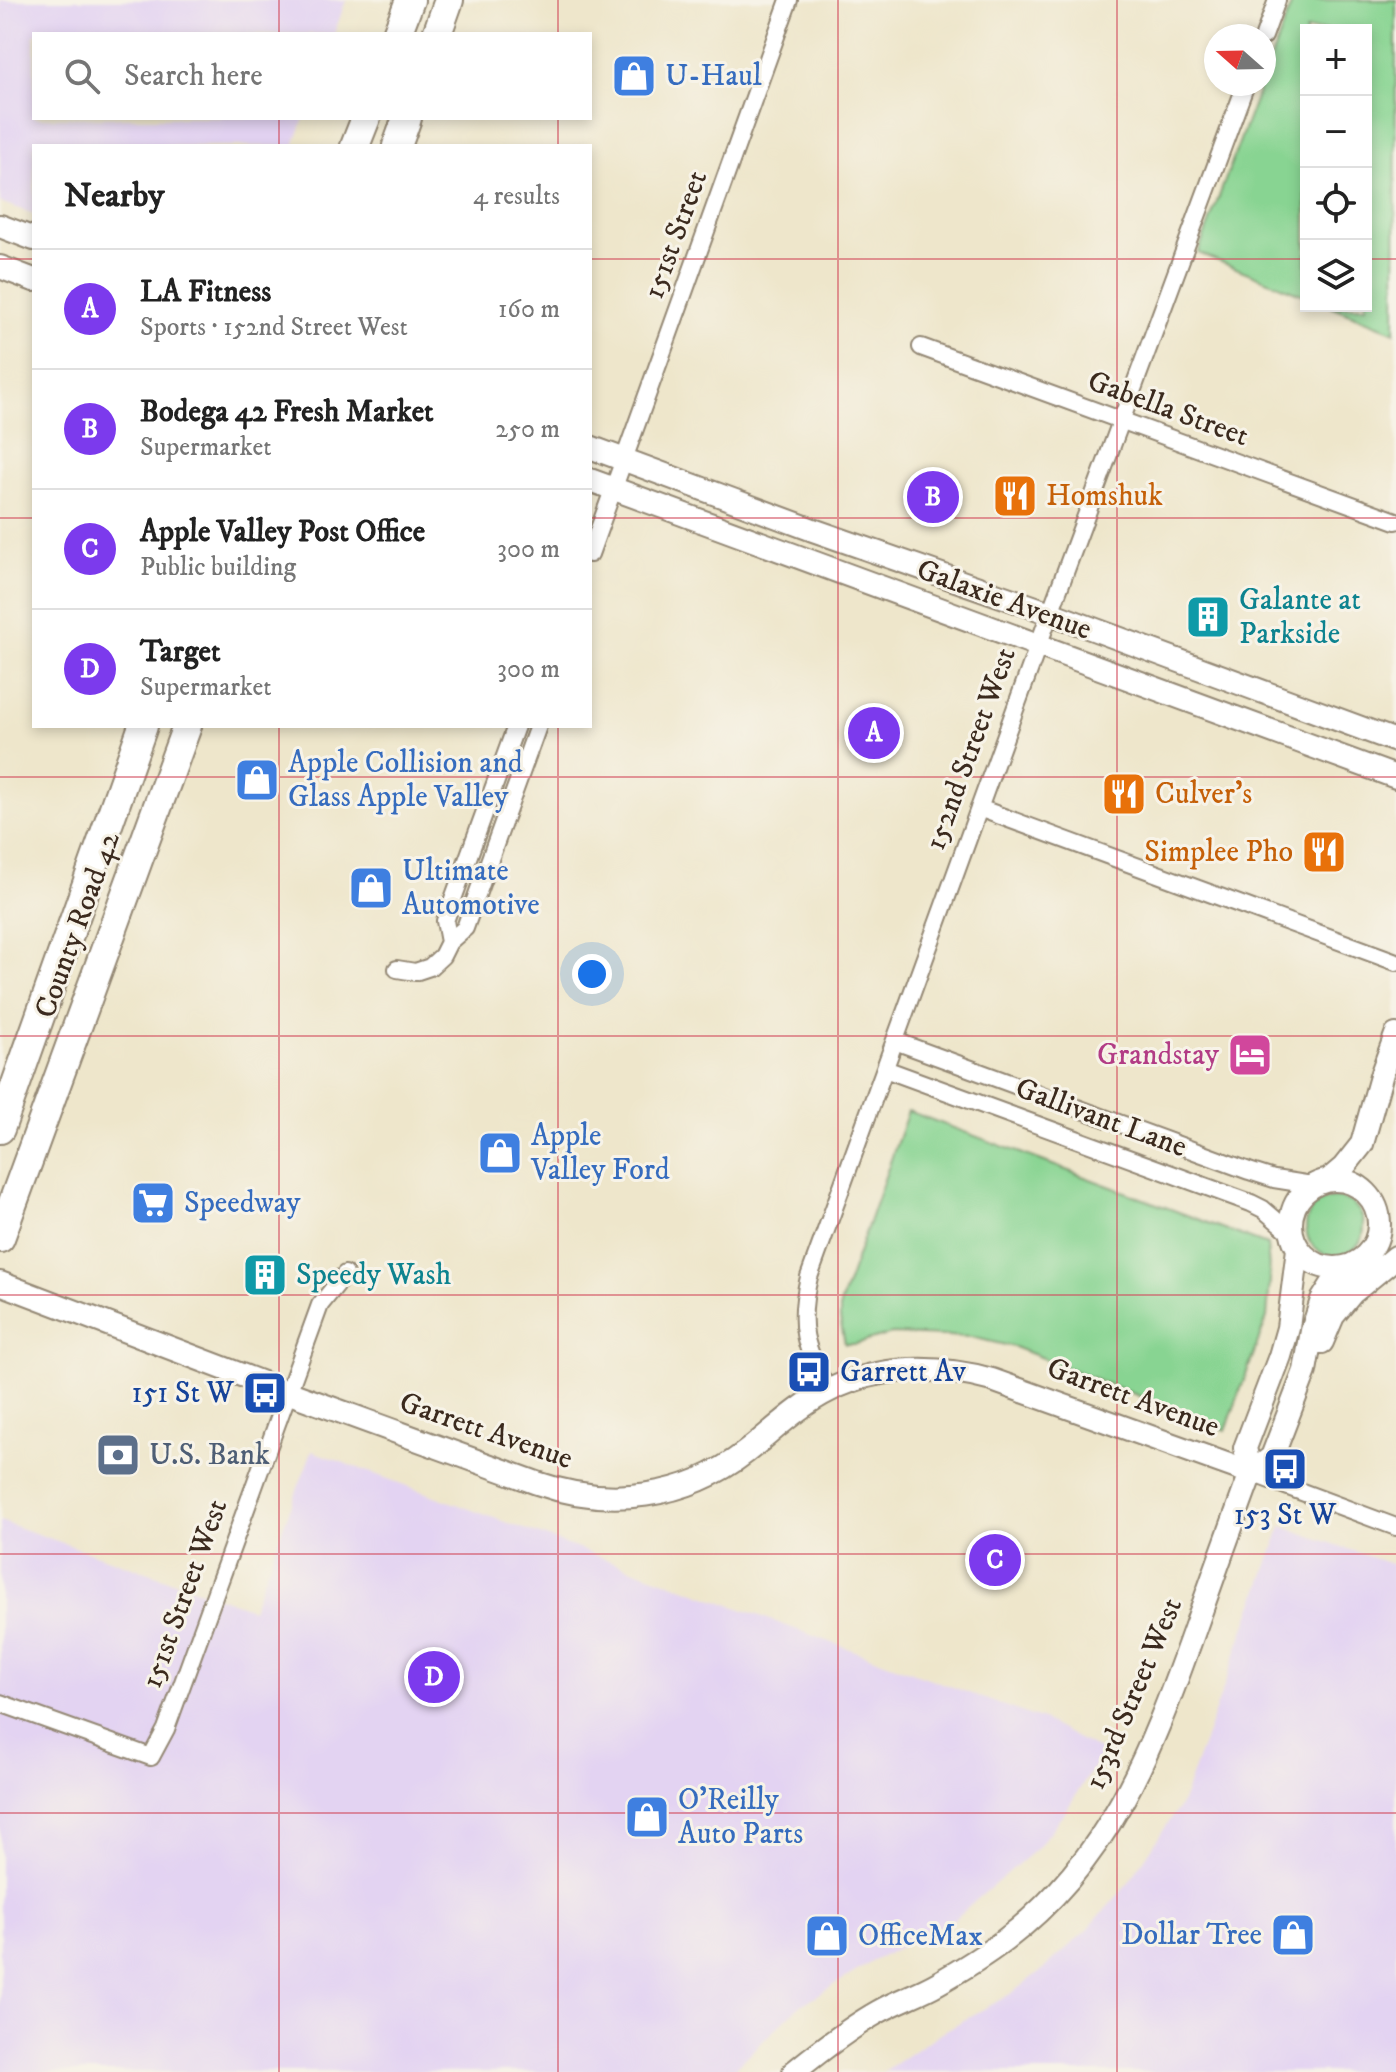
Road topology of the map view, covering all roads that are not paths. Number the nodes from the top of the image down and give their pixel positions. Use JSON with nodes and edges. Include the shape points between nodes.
{"nodes":[{"id":1,"x":410,"y":0,"type":"edge"},
{"id":2,"x":449,"y":0,"type":"edge"},
{"id":3,"x":789,"y":0,"type":"edge"},
{"id":4,"x":1277,"y":0,"type":"edge"},
{"id":5,"x":1268,"y":24,"type":"edge"},
{"id":6,"x":398,"y":32,"type":"edge"},
{"id":7,"x":438,"y":32,"type":"edge"},
{"id":8,"x":1242,"y":96,"type":"edge"},
{"id":9,"x":365,"y":120,"type":"edge"},
{"id":10,"x":406,"y":120,"type":"edge"},
{"id":11,"x":356,"y":144,"type":"edge"},
{"id":12,"x":398,"y":144,"type":"edge"},
{"id":13,"x":0,"y":226,"type":"edge"},
{"id":14,"x":32,"y":238,"type":"edge"},
{"id":15,"x":0,"y":267,"type":"edge"},
{"id":16,"x":32,"y":279,"type":"edge"},
{"id":17,"x":921,"y":347,"type":"dead end"},
{"id":18,"x":1122,"y":422,"type":"junction"},
{"id":19,"x":592,"y":448,"type":"edge"},
{"id":20,"x":624,"y":460,"type":"junction"},
{"id":21,"x":592,"y":481,"type":"edge"},
{"id":22,"x":614,"y":489,"type":"junction"},
{"id":23,"x":1396,"y":521,"type":"edge"},
{"id":24,"x":592,"y":549,"type":"edge"},
{"id":25,"x":1050,"y":613,"type":"junction"},
{"id":26,"x":1038,"y":645,"type":"junction"},
{"id":27,"x":142,"y":728,"type":"edge"},
{"id":28,"x":186,"y":728,"type":"edge"},
{"id":29,"x":515,"y":728,"type":"edge"},
{"id":30,"x":537,"y":728,"type":"edge"},
{"id":31,"x":1396,"y":741,"type":"edge"},
{"id":32,"x":1396,"y":777,"type":"edge"},
{"id":33,"x":979,"y":808,"type":"junction"},
{"id":34,"x":449,"y":942,"type":"junction"},
{"id":35,"x":1396,"y":962,"type":"edge"},
{"id":36,"x":397,"y":969,"type":"dead end"},
{"id":37,"x":1396,"y":1035,"type":"edge"},
{"id":38,"x":895,"y":1041,"type":"junction"},
{"id":39,"x":885,"y":1069,"type":"junction"},
{"id":40,"x":0,"y":1129,"type":"edge"},
{"id":41,"x":1321,"y":1182,"type":"junction"},
{"id":42,"x":0,"y":1238,"type":"edge"},
{"id":43,"x":1396,"y":1239,"type":"edge"},
{"id":44,"x":1294,"y":1241,"type":"junction"},
{"id":45,"x":1372,"y":1248,"type":"junction"},
{"id":46,"x":1396,"y":1257,"type":"edge"},
{"id":47,"x":1355,"y":1264,"type":"junction"},
{"id":48,"x":345,"y":1274,"type":"dead end"},
{"id":49,"x":0,"y":1283,"type":"edge"},
{"id":50,"x":1305,"y":1371,"type":"junction"},
{"id":51,"x":828,"y":1391,"type":"junction"},
{"id":52,"x":288,"y":1392,"type":"junction"},
{"id":53,"x":1251,"y":1473,"type":"junction"},
{"id":54,"x":1396,"y":1527,"type":"edge"},
{"id":55,"x":0,"y":1703,"type":"edge"},
{"id":56,"x":794,"y":2072,"type":"edge"}],
"edges":[{"from":1,"to":6,"type":"highway"},
{"from":2,"to":7,"type":"highway"},
{"from":3,"to":20,"type":"street","name":"151st Street"},
{"from":4,"to":5,"type":"street"},
{"from":8,"to":18,"type":"street","name":"152nd Street West"},
{"from":9,"to":11,"type":"highway"},
{"from":10,"to":12,"type":"highway"},
{"from":13,"to":14,"type":"street"},
{"from":15,"to":16,"type":"street"},
{"from":17,"to":18,"type":"street","name":"Gabella Street"},
{"from":18,"to":23,"type":"street","name":"Gabella Street"},
{"from":18,"to":25,"type":"street","name":"152nd Street West"},
{"from":19,"to":20,"type":"street","name":"Galaxie Avenue"},
{"from":20,"to":22,"type":"street","name":"151st Street"},
{"from":20,"to":25,"type":"street","name":"Galaxie Avenue"},
{"from":21,"to":22,"type":"street","name":"Galaxie Avenue"},
{"from":22,"to":24,"type":"street"},
{"from":22,"to":26,"type":"street","name":"Galaxie Avenue"},
{"from":25,"to":26,"type":"street","name":"152nd Street West"},
{"from":25,"to":31,"type":"street","name":"Galaxie Avenue"},
{"from":26,"to":32,"type":"street","name":"Galaxie Avenue"},
{"from":26,"to":33,"type":"street","name":"152nd Street West"},
{"from":27,"to":40,"type":"highway","name":"County Road 42"},
{"from":28,"to":42,"type":"highway","name":"County Road 42"},
{"from":29,"to":34,"type":"street","via":[[445,921]]},
{"from":30,"to":34,"type":"street","via":[[465,928]]},
{"from":33,"to":35,"type":"street"},
{"from":33,"to":38,"type":"street","name":"152nd Street West"},
{"from":34,"to":36,"type":"street","via":[[430,967],[415,972]]},
{"from":37,"to":41,"type":"street","via":[[1362,1144],[1343,1168]]},
{"from":38,"to":39,"type":"street","name":"152nd Street West"},
{"from":38,"to":41,"type":"street","name":"Gallivant Lane","via":[[1249,1171],[1274,1179]]},
{"from":39,"to":44,"type":"street","name":"Gallivant Lane","via":[[1251,1203]]},
{"from":39,"to":51,"type":"street","name":"152nd Street West","via":[[804,1299],[805,1341]]},
{"from":41,"to":44,"type":"street","via":[[1301,1194],[1294,1206]]},
{"from":41,"to":45,"type":"street","via":[[1344,1180],[1368,1194],[1379,1221]]},
{"from":43,"to":45,"type":"street"},
{"from":44,"to":47,"type":"street","via":[[1318,1265]]},
{"from":44,"to":53,"type":"street","name":"153rd Street West","via":[[1288,1328],[1245,1448]]},
{"from":45,"to":47,"type":"street"},
{"from":46,"to":50,"type":"street","via":[[1333,1316]]},
{"from":47,"to":50,"type":"street","name":"153rd Street West","via":[[1336,1278],[1322,1300]]},
{"from":48,"to":52,"type":"street","name":"151st Street West","via":[[320,1305]]},
{"from":49,"to":52,"type":"street","name":"Garrett Avenue"},
{"from":50,"to":53,"type":"street","name":"153rd Street West","via":[[1272,1457]]},
{"from":51,"to":52,"type":"street","name":"Garrett Avenue","via":[[708,1476],[655,1494],[622,1497],[553,1489]]},
{"from":51,"to":53,"type":"street","name":"Garrett Avenue","via":[[890,1372],[962,1372]]},
{"from":52,"to":55,"type":"street","name":"151st Street West","via":[[166,1729],[151,1757]]},
{"from":53,"to":54,"type":"street","name":"Garrett Avenue"},
{"from":53,"to":56,"type":"street","name":"153rd Street West","via":[[1154,1739],[1092,1851],[1006,1938],[938,1983],[850,2029]]}]}
